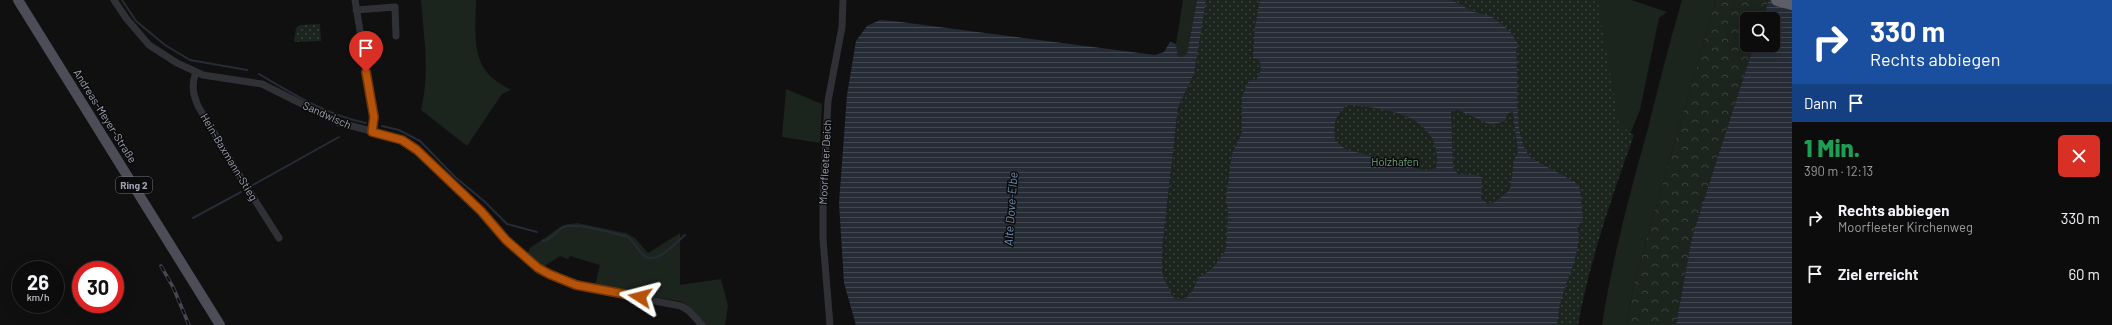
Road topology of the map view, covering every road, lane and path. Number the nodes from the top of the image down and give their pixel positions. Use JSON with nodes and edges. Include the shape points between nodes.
{"nodes":[{"id":1,"x":114,"y":0,"type":"edge"},
{"id":2,"x":355,"y":0,"type":"edge"},
{"id":3,"x":843,"y":0,"type":"edge"},
{"id":4,"x":1777,"y":0,"type":"edge"},
{"id":5,"x":19,"y":1,"type":"edge"},
{"id":6,"x":1792,"y":4,"type":"edge"},
{"id":7,"x":356,"y":10,"type":"junction"},
{"id":8,"x":396,"y":36,"type":"dead end"},
{"id":9,"x":196,"y":72,"type":"junction"},
{"id":10,"x":372,"y":132,"type":"junction"},
{"id":11,"x":279,"y":238,"type":"dead end"},
{"id":12,"x":220,"y":325,"type":"edge"},
{"id":13,"x":702,"y":325,"type":"edge"},
{"id":14,"x":830,"y":325,"type":"edge"}],
"edges":[{"from":1,"to":9,"type":"street","name":"Sandwisch","via":[[149,45],[162,55]]},
{"from":2,"to":7,"type":"street"},
{"from":3,"to":14,"type":"street","name":"Moorfleeter Deich","via":[[842,27],[828,101],[823,200],[823,239]]},
{"from":4,"to":6,"type":"highway"},
{"from":5,"to":12,"type":"main road","name":"Andreas-Meyer-Straße","number":"Ring 2"},
{"from":7,"to":8,"type":"street","via":[[395,7]]},
{"from":7,"to":10,"type":"street","via":[[374,117]]},
{"from":9,"to":10,"type":"street","name":"Sandwisch","via":[[262,84],[340,123]]},
{"from":9,"to":11,"type":"street","name":"Hein-Baxmann-Stieg","via":[[192,82],[198,106]]},
{"from":10,"to":13,"type":"street","name":"Sandwisch","via":[[402,140],[417,150],[481,211],[520,254],[549,274],[597,290],[681,306],[689,310]]}]}
